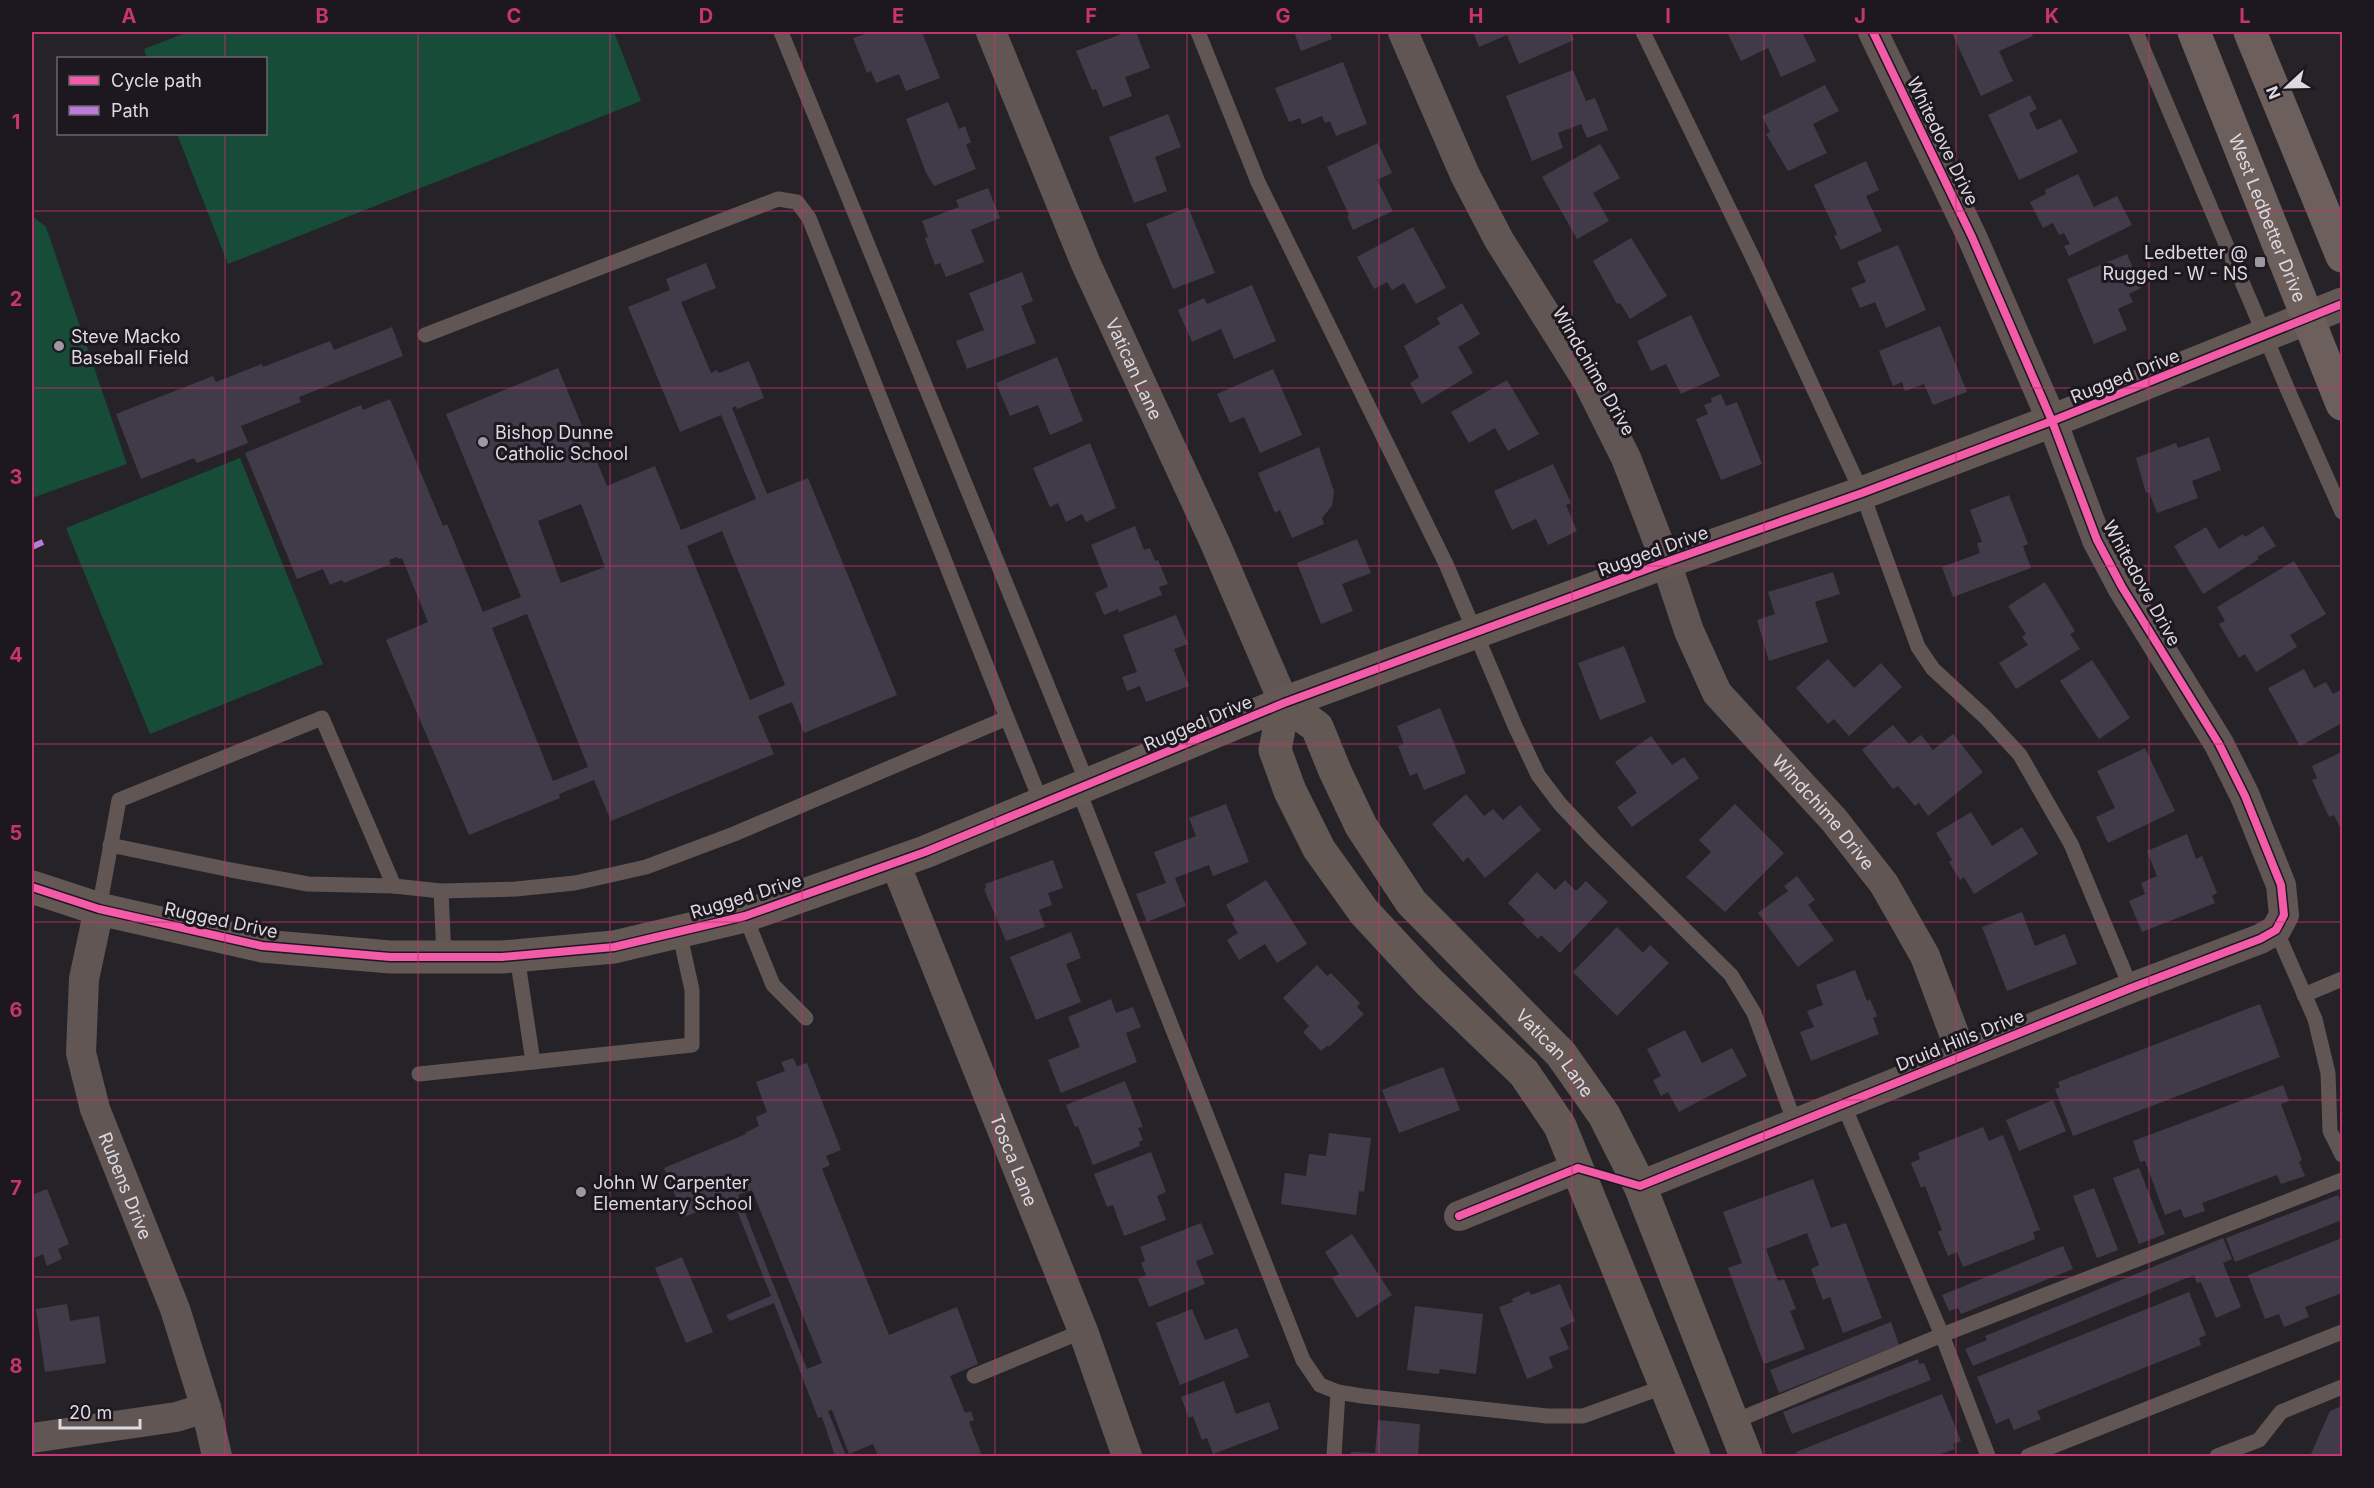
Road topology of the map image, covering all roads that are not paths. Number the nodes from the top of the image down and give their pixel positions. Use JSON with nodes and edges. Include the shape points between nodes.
{"nodes":[{"id":1,"x":781,"y":32,"type":"edge"},
{"id":2,"x":991,"y":32,"type":"edge"},
{"id":3,"x":1198,"y":32,"type":"edge"},
{"id":4,"x":1402,"y":32,"type":"edge"},
{"id":5,"x":1643,"y":32,"type":"edge"},
{"id":6,"x":1873,"y":32,"type":"edge"},
{"id":7,"x":2136,"y":32,"type":"edge"},
{"id":8,"x":2194,"y":32,"type":"edge"},
{"id":9,"x":2250,"y":32,"type":"edge"},
{"id":10,"x":2343,"y":256,"type":"edge"},
{"id":11,"x":2343,"y":304,"type":"edge"},
{"id":12,"x":2308,"y":318,"type":"junction"},
{"id":13,"x":426,"y":335,"type":"dead end"},
{"id":14,"x":2264,"y":336,"type":"junction"},
{"id":15,"x":2343,"y":404,"type":"edge"},
{"id":16,"x":2052,"y":421,"type":"junction"},
{"id":17,"x":1862,"y":493,"type":"junction"},
{"id":18,"x":2343,"y":513,"type":"edge"},
{"id":19,"x":1666,"y":562,"type":"junction"},
{"id":20,"x":1475,"y":632,"type":"junction"},
{"id":21,"x":1284,"y":703,"type":"junction"},
{"id":22,"x":1007,"y":718,"type":"junction"},
{"id":23,"x":1083,"y":787,"type":"junction"},
{"id":24,"x":1042,"y":804,"type":"junction"},
{"id":25,"x":110,"y":845,"type":"junction"},
{"id":26,"x":895,"y":863,"type":"junction"},
{"id":27,"x":394,"y":886,"type":"junction"},
{"id":28,"x":32,"y":887,"type":"edge"},
{"id":29,"x":441,"y":891,"type":"junction"},
{"id":30,"x":99,"y":909,"type":"junction"},
{"id":31,"x":745,"y":916,"type":"junction"},
{"id":32,"x":2280,"y":923,"type":"junction"},
{"id":33,"x":679,"y":931,"type":"junction"},
{"id":34,"x":517,"y":956,"type":"junction"},
{"id":35,"x":444,"y":957,"type":"junction"},
{"id":36,"x":2343,"y":980,"type":"edge"},
{"id":37,"x":2130,"y":988,"type":"junction"},
{"id":38,"x":2304,"y":995,"type":"junction"},
{"id":39,"x":806,"y":1018,"type":"dead end"},
{"id":40,"x":1962,"y":1055,"type":"junction"},
{"id":41,"x":533,"y":1062,"type":"junction"},
{"id":42,"x":419,"y":1074,"type":"dead end"},
{"id":43,"x":1843,"y":1104,"type":"junction"},
{"id":44,"x":1796,"y":1123,"type":"junction"},
{"id":45,"x":2343,"y":1155,"type":"edge"},
{"id":46,"x":1578,"y":1168,"type":"junction"},
{"id":47,"x":2343,"y":1180,"type":"edge"},
{"id":48,"x":1640,"y":1186,"type":"junction"},
{"id":49,"x":1459,"y":1216,"type":"dead end"},
{"id":50,"x":1083,"y":1330,"type":"junction"},
{"id":51,"x":2343,"y":1332,"type":"edge"},
{"id":52,"x":1942,"y":1335,"type":"junction"},
{"id":53,"x":974,"y":1376,"type":"dead end"},
{"id":54,"x":1666,"y":1386,"type":"junction"},
{"id":55,"x":2343,"y":1387,"type":"edge"},
{"id":56,"x":1338,"y":1392,"type":"junction"},
{"id":57,"x":206,"y":1408,"type":"junction"},
{"id":58,"x":1733,"y":1422,"type":"junction"},
{"id":59,"x":32,"y":1438,"type":"edge"},
{"id":60,"x":217,"y":1456,"type":"edge"},
{"id":61,"x":1127,"y":1456,"type":"edge"},
{"id":62,"x":1335,"y":1456,"type":"edge"},
{"id":63,"x":1694,"y":1456,"type":"edge"},
{"id":64,"x":1746,"y":1456,"type":"edge"},
{"id":65,"x":1988,"y":1456,"type":"edge"},
{"id":66,"x":2028,"y":1456,"type":"edge"},
{"id":67,"x":2217,"y":1456,"type":"edge"}],
"edges":[{"from":1,"to":23,"type":"lane"},
{"from":2,"to":21,"type":"street","name":"Vatican Lane","via":[[1086,264]]},
{"from":3,"to":20,"type":"lane","via":[[1258,182],[1446,564]]},
{"from":4,"to":19,"type":"street","name":"Windchime Drive","via":[[1465,175],[1499,240],[1588,382],[1626,458]]},
{"from":5,"to":17,"type":"lane"},
{"from":6,"to":16,"type":"street","name":"Whitedove Drive","via":[[1972,237]]},
{"from":7,"to":14,"type":"lane"},
{"from":8,"to":12,"type":"main road","name":"West Ledbetter Drive"},
{"from":9,"to":10,"type":"main road"},
{"from":11,"to":12,"type":"street","name":"Rugged Drive"},
{"from":12,"to":14,"type":"street","name":"Rugged Drive"},
{"from":12,"to":15,"type":"main road","name":"West Ledbetter Drive"},
{"from":13,"to":22,"type":"lane","via":[[778,199],[797,202],[809,218]]},
{"from":14,"to":16,"type":"street","name":"Rugged Drive"},
{"from":14,"to":18,"type":"lane"},
{"from":16,"to":17,"type":"street","name":"Rugged Drive"},
{"from":16,"to":32,"type":"street","name":"Whitedove Drive","via":[[2097,540],[2219,744],[2245,796],[2282,885]]},
{"from":17,"to":19,"type":"street","name":"Rugged Drive"},
{"from":17,"to":37,"type":"lane","via":[[1918,647],[1934,669],[2019,755],[2071,843]]},
{"from":19,"to":20,"type":"street","name":"Rugged Drive"},
{"from":19,"to":40,"type":"street","name":"Windchime Drive","via":[[1689,631],[1717,693],[1834,820],[1884,884],[1925,956]]},
{"from":20,"to":21,"type":"street","name":"Rugged Drive"},
{"from":20,"to":44,"type":"lane","via":[[1538,775],[1596,842],[1731,975],[1754,1013]]},
{"from":21,"to":23,"type":"street","name":"Rugged Drive"},
{"from":21,"to":46,"type":"street","name":"Vatican Lane","via":[[1275,750],[1319,849],[1372,921],[1524,1073],[1560,1126]]},
{"from":21,"to":48,"type":"street","name":"Vatican Lane","via":[[1317,726],[1361,826],[1411,902],[1561,1054],[1604,1115]]},
{"from":22,"to":24,"type":"lane"},
{"from":22,"to":29,"type":"lane","via":[[734,834],[646,867],[575,883]]},
{"from":23,"to":24,"type":"street","name":"Rugged Drive"},
{"from":23,"to":56,"type":"lane","via":[[1303,1360],[1320,1385]]},
{"from":24,"to":26,"type":"street","name":"Rugged Drive"},
{"from":25,"to":27,"type":"lane","via":[[308,884]]},
{"from":25,"to":27,"type":"lane","via":[[118,800],[322,718]]},
{"from":25,"to":30,"type":"lane"},
{"from":26,"to":31,"type":"street","name":"Rugged Drive"},
{"from":26,"to":50,"type":"street","name":"Tosca Lane"},
{"from":27,"to":29,"type":"lane"},
{"from":28,"to":30,"type":"street","name":"Rugged Drive"},
{"from":29,"to":35,"type":"lane"},
{"from":30,"to":35,"type":"street","name":"Rugged Drive","via":[[261,946],[390,957]]},
{"from":30,"to":57,"type":"street","name":"Rubens Drive","via":[[84,979],[81,1053],[95,1109],[174,1310]]},
{"from":31,"to":33,"type":"street","name":"Rugged Drive"},
{"from":31,"to":39,"type":"lane","via":[[773,985]]},
{"from":32,"to":37,"type":"street","name":"Druid Hills Drive","via":[[2260,939]]},
{"from":32,"to":38,"type":"lane"},
{"from":33,"to":34,"type":"street","name":"Rugged Drive","via":[[614,947]]},
{"from":33,"to":41,"type":"lane","via":[[692,990],[692,1045]]},
{"from":34,"to":35,"type":"street","name":"Rugged Drive"},
{"from":34,"to":41,"type":"lane"},
{"from":36,"to":38,"type":"lane"},
{"from":37,"to":40,"type":"street","name":"Druid Hills Drive"},
{"from":38,"to":45,"type":"lane","via":[[2315,1019],[2328,1072],[2330,1131]]},
{"from":40,"to":43,"type":"street","name":"Druid Hills Drive"},
{"from":41,"to":42,"type":"lane"},
{"from":43,"to":44,"type":"street","name":"Druid Hills Drive"},
{"from":43,"to":52,"type":"lane"},
{"from":44,"to":48,"type":"street","name":"Druid Hills Drive"},
{"from":46,"to":48,"type":"street"},
{"from":46,"to":49,"type":"street"},
{"from":46,"to":54,"type":"street","name":"Vatican Lane"},
{"from":47,"to":52,"type":"lane"},
{"from":48,"to":58,"type":"street","name":"Vatican Lane"},
{"from":50,"to":53,"type":"lane"},
{"from":50,"to":61,"type":"street","name":"Tosca Lane"},
{"from":51,"to":66,"type":"lane"},
{"from":52,"to":58,"type":"lane"},
{"from":52,"to":65,"type":"lane"},
{"from":54,"to":56,"type":"lane","via":[[1583,1416],[1547,1416]]},
{"from":54,"to":63,"type":"street","name":"Vatican Lane"},
{"from":55,"to":67,"type":"lane","via":[[2281,1412],[2259,1440]]},
{"from":56,"to":62,"type":"lane"},
{"from":57,"to":59,"type":"street","via":[[176,1417]]},
{"from":57,"to":60,"type":"street","name":"Rubens Drive"},
{"from":58,"to":64,"type":"street","name":"Vatican Lane"}]}
